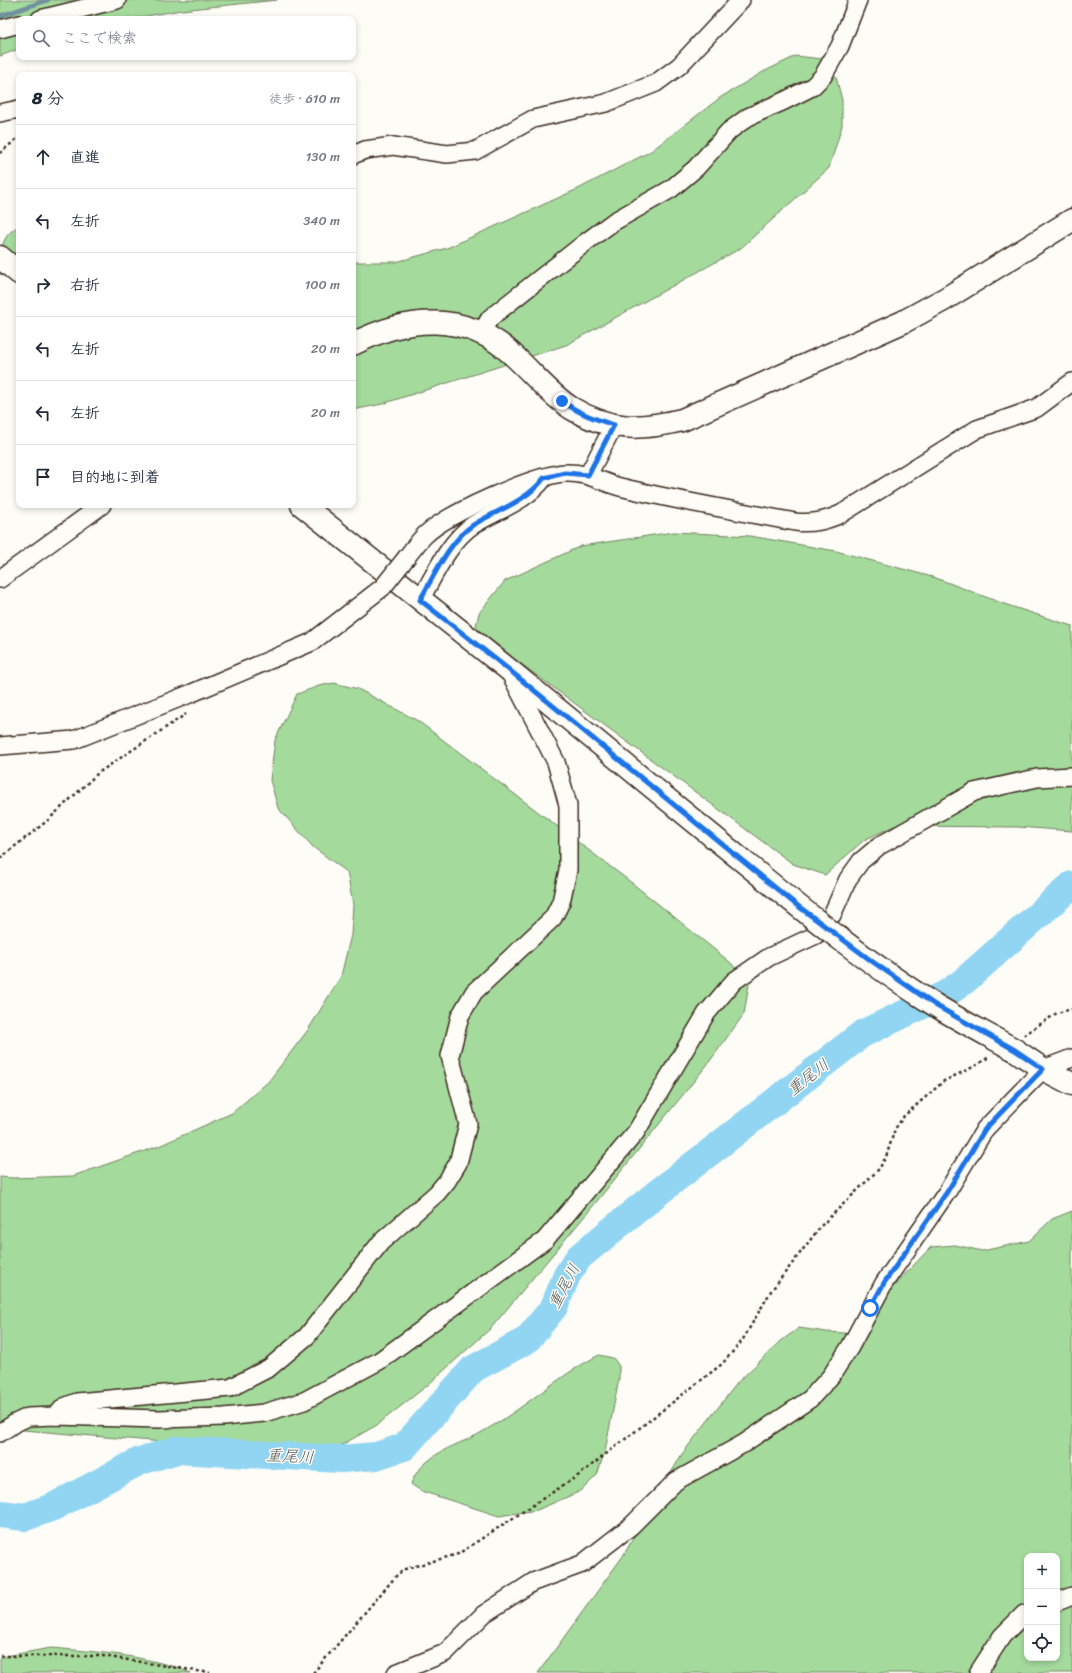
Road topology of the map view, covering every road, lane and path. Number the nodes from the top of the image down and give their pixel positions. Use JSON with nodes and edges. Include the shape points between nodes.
{"nodes":[{"id":1,"x":116,"y":0,"type":"edge"},
{"id":2,"x":741,"y":0,"type":"edge"},
{"id":3,"x":858,"y":0,"type":"edge"},
{"id":4,"x":52,"y":16,"type":"edge"},
{"id":5,"x":16,"y":25,"type":"edge"},
{"id":6,"x":0,"y":29,"type":"edge"},
{"id":7,"x":16,"y":110,"type":"edge"},
{"id":8,"x":0,"y":113,"type":"edge"},
{"id":9,"x":16,"y":139,"type":"edge"},
{"id":10,"x":0,"y":152,"type":"edge"},
{"id":11,"x":356,"y":153,"type":"edge"},
{"id":12,"x":1072,"y":220,"type":"edge"},
{"id":13,"x":0,"y":257,"type":"edge"},
{"id":14,"x":16,"y":270,"type":"edge"},
{"id":15,"x":481,"y":333,"type":"junction"},
{"id":16,"x":356,"y":342,"type":"edge"},
{"id":17,"x":1072,"y":382,"type":"edge"},
{"id":18,"x":614,"y":425,"type":"junction"},
{"id":19,"x":588,"y":475,"type":"junction"},
{"id":20,"x":544,"y":478,"type":"junction"},
{"id":21,"x":98,"y":508,"type":"edge"},
{"id":22,"x":306,"y":508,"type":"edge"},
{"id":23,"x":0,"y":579,"type":"edge"},
{"id":24,"x":420,"y":600,"type":"junction"},
{"id":25,"x":508,"y":669,"type":"junction"},
{"id":26,"x":189,"y":712,"type":"dead end"},
{"id":27,"x":0,"y":746,"type":"edge"},
{"id":28,"x":1072,"y":776,"type":"edge"},
{"id":29,"x":0,"y":858,"type":"edge"},
{"id":30,"x":1072,"y":1009,"type":"edge"},
{"id":31,"x":1009,"y":1047,"type":"junction"},
{"id":32,"x":1072,"y":1058,"type":"edge"},
{"id":33,"x":1043,"y":1069,"type":"junction"},
{"id":34,"x":1072,"y":1084,"type":"edge"},
{"id":35,"x":56,"y":1416,"type":"junction"},
{"id":36,"x":0,"y":1433,"type":"edge"},
{"id":37,"x":1072,"y":1596,"type":"edge"},
{"id":38,"x":1060,"y":1601,"type":"edge"},
{"id":39,"x":1024,"y":1614,"type":"edge"},
{"id":40,"x":0,"y":1656,"type":"edge"},
{"id":41,"x":210,"y":1673,"type":"edge"},
{"id":42,"x":313,"y":1673,"type":"edge"},
{"id":43,"x":396,"y":1673,"type":"edge"},
{"id":44,"x":978,"y":1673,"type":"edge"}],
"edges":[{"from":1,"to":4,"type":"street"},
{"from":2,"to":11,"type":"street","via":[[679,66],[656,83],[606,103],[533,119],[475,151],[448,154],[393,146]]},
{"from":3,"to":15,"type":"street","via":[[840,46],[823,76],[812,87],[748,117],[729,131],[696,168],[671,189],[613,222],[586,242],[490,318]]},
{"from":5,"to":6,"type":"street"},
{"from":7,"to":8,"type":"street"},
{"from":9,"to":10,"type":"path"},
{"from":12,"to":18,"type":"street","via":[[945,299],[848,347],[682,420],[637,428]]},
{"from":13,"to":14,"type":"street"},
{"from":15,"to":16,"type":"street","via":[[452,324],[428,321],[369,335]]},
{"from":15,"to":18,"type":"street","via":[[512,354],[571,407],[591,418]]},
{"from":17,"to":19,"type":"street","via":[[1037,408],[977,429],[841,514],[825,521],[795,522],[619,487]]},
{"from":18,"to":19,"type":"street"},
{"from":19,"to":20,"type":"street","via":[[565,473]]},
{"from":20,"to":24,"type":"street","via":[[526,496],[472,526],[451,547]]},
{"from":20,"to":27,"type":"street","bridge":true,"via":[[525,482],[484,500],[449,518],[426,534],[383,587],[312,642],[74,740]]},
{"from":21,"to":23,"type":"street"},
{"from":22,"to":24,"type":"street"},
{"from":24,"to":25,"type":"street"},
{"from":25,"to":31,"type":"street","bridge":true,"via":[[794,903],[935,1005]]},
{"from":25,"to":35,"type":"street","via":[[556,762],[568,805],[568,870],[561,902],[553,918],[474,992],[460,1016],[450,1056],[468,1124],[458,1163],[437,1193],[381,1242],[307,1336],[269,1368],[230,1388],[77,1402],[64,1407]]},
{"from":26,"to":29,"type":"path","via":[[98,773],[47,821]]},
{"from":28,"to":35,"type":"street","via":[[1037,778],[974,792],[878,846],[848,879],[832,915],[816,935],[768,957],[734,981],[706,1014],[636,1132],[545,1240],[379,1361],[304,1401],[264,1413],[159,1419]]},
{"from":30,"to":31,"type":"path","via":[[1057,1013]]},
{"from":31,"to":33,"type":"street"},
{"from":31,"to":42,"type":"path","via":[[944,1081],[904,1116],[895,1129],[886,1157],[879,1169],[816,1231],[771,1291],[742,1341],[722,1364],[578,1474],[458,1554],[405,1569],[397,1575]]},
{"from":32,"to":33,"type":"street"},
{"from":33,"to":34,"type":"street"},
{"from":33,"to":43,"type":"street","via":[[985,1129],[947,1192],[884,1283],[850,1347],[831,1376],[810,1399],[743,1444],[676,1481],[631,1526],[582,1564],[533,1582],[484,1614],[445,1653]]},
{"from":35,"to":36,"type":"street","via":[[28,1417]]},
{"from":37,"to":38,"type":"street"},
{"from":39,"to":44,"type":"street","via":[[1002,1636]]},
{"from":40,"to":41,"type":"path","via":[[103,1656]]}]}
